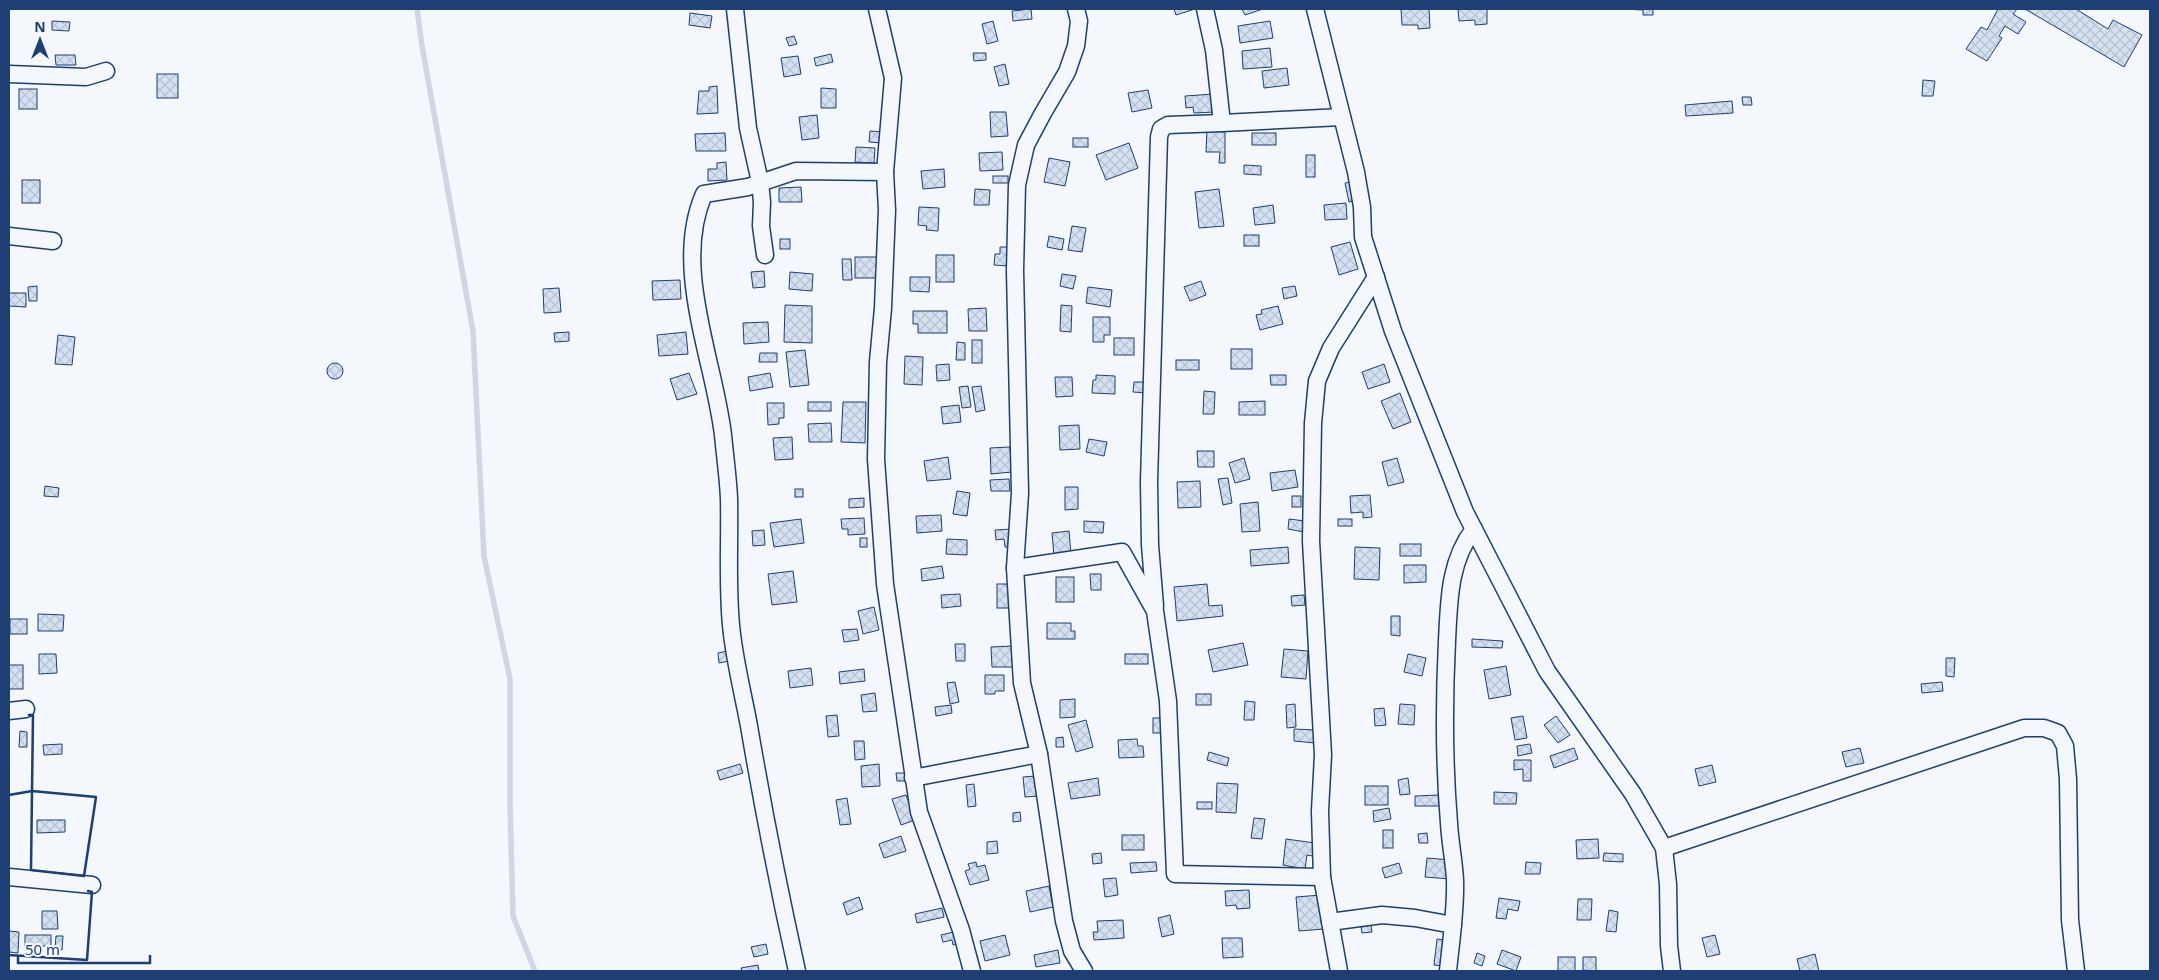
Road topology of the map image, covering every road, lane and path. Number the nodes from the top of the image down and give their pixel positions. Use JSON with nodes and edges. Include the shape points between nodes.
{"nodes":[{"id":1,"x":735,"y":9,"type":"edge"},
{"id":2,"x":877,"y":9,"type":"edge"},
{"id":3,"x":1076,"y":9,"type":"edge"},
{"id":4,"x":1205,"y":9,"type":"edge"},
{"id":5,"x":1315,"y":9,"type":"edge"},
{"id":6,"x":106,"y":71,"type":"dead end"},
{"id":7,"x":9,"y":74,"type":"edge"},
{"id":8,"x":1342,"y":117,"type":"junction"},
{"id":9,"x":1222,"y":123,"type":"junction"},
{"id":10,"x":885,"y":172,"type":"junction"},
{"id":11,"x":760,"y":182,"type":"junction"},
{"id":12,"x":9,"y":236,"type":"edge"},
{"id":13,"x":53,"y":241,"type":"dead end"},
{"id":14,"x":765,"y":255,"type":"dead end"},
{"id":15,"x":1376,"y":278,"type":"junction"},
{"id":16,"x":1474,"y":528,"type":"junction"},
{"id":17,"x":1015,"y":568,"type":"junction"},
{"id":18,"x":1155,"y":611,"type":"junction"},
{"id":19,"x":26,"y":709,"type":"dead end"},
{"id":20,"x":9,"y":711,"type":"edge"},
{"id":21,"x":1039,"y":754,"type":"junction"},
{"id":22,"x":913,"y":778,"type":"junction"},
{"id":23,"x":1664,"y":848,"type":"junction"},
{"id":24,"x":9,"y":877,"type":"edge"},
{"id":25,"x":1322,"y":877,"type":"junction"},
{"id":26,"x":92,"y":885,"type":"dead end"},
{"id":27,"x":1330,"y":922,"type":"junction"},
{"id":28,"x":1453,"y":925,"type":"junction"},
{"id":29,"x":797,"y":971,"type":"edge"},
{"id":30,"x":972,"y":971,"type":"edge"},
{"id":31,"x":1084,"y":971,"type":"edge"},
{"id":32,"x":1339,"y":971,"type":"edge"},
{"id":33,"x":1448,"y":971,"type":"edge"},
{"id":34,"x":1672,"y":971,"type":"edge"},
{"id":35,"x":2076,"y":971,"type":"edge"}],
"edges":[{"from":1,"to":11,"type":"street","via":[[748,128]]},
{"from":2,"to":10,"type":"street","via":[[893,78]]},
{"from":3,"to":17,"type":"street","via":[[1079,21],[1076,46],[1067,72],[1026,145],[1017,184],[1014,271],[1020,493]]},
{"from":4,"to":9,"type":"street","via":[[1214,50]]},
{"from":5,"to":8,"type":"street"},
{"from":6,"to":7,"type":"street","via":[[86,77]]},
{"from":8,"to":9,"type":"street"},
{"from":8,"to":15,"type":"street","via":[[1362,207],[1363,238]]},
{"from":9,"to":18,"type":"street","via":[[1168,126],[1161,129],[1159,137],[1149,482]]},
{"from":10,"to":11,"type":"street","via":[[796,171]]},
{"from":10,"to":22,"type":"street","via":[[887,210],[876,459],[885,584]]},
{"from":11,"to":14,"type":"street"},
{"from":11,"to":29,"type":"street","via":[[704,194],[698,208],[691,250],[699,318],[723,433],[729,498],[727,562],[731,626],[762,803]]},
{"from":12,"to":13,"type":"street"},
{"from":15,"to":16,"type":"street","via":[[1393,331]]},
{"from":15,"to":25,"type":"street","via":[[1331,348],[1318,381],[1313,423],[1311,541],[1323,755],[1320,811]]},
{"from":16,"to":23,"type":"street","via":[[1547,671],[1633,794]]},
{"from":16,"to":28,"type":"street","via":[[1465,540],[1453,569],[1449,598],[1445,736],[1455,882]]},
{"from":17,"to":18,"type":"street","via":[[1122,552]]},
{"from":17,"to":21,"type":"street","via":[[1022,683]]},
{"from":18,"to":25,"type":"street","via":[[1168,701],[1175,874]]},
{"from":19,"to":20,"type":"street"},
{"from":21,"to":22,"type":"street"},
{"from":21,"to":31,"type":"street","via":[[1064,921],[1072,951]]},
{"from":22,"to":30,"type":"street","via":[[919,812],[961,930]]},
{"from":23,"to":34,"type":"street"},
{"from":23,"to":35,"type":"street","via":[[1966,746],[2024,728],[2044,728],[2058,733],[2065,746],[2070,920]]},
{"from":24,"to":26,"type":"street"},
{"from":25,"to":27,"type":"street"},
{"from":27,"to":28,"type":"street","via":[[1382,915]]},
{"from":27,"to":32,"type":"street"},
{"from":28,"to":33,"type":"street"}]}
